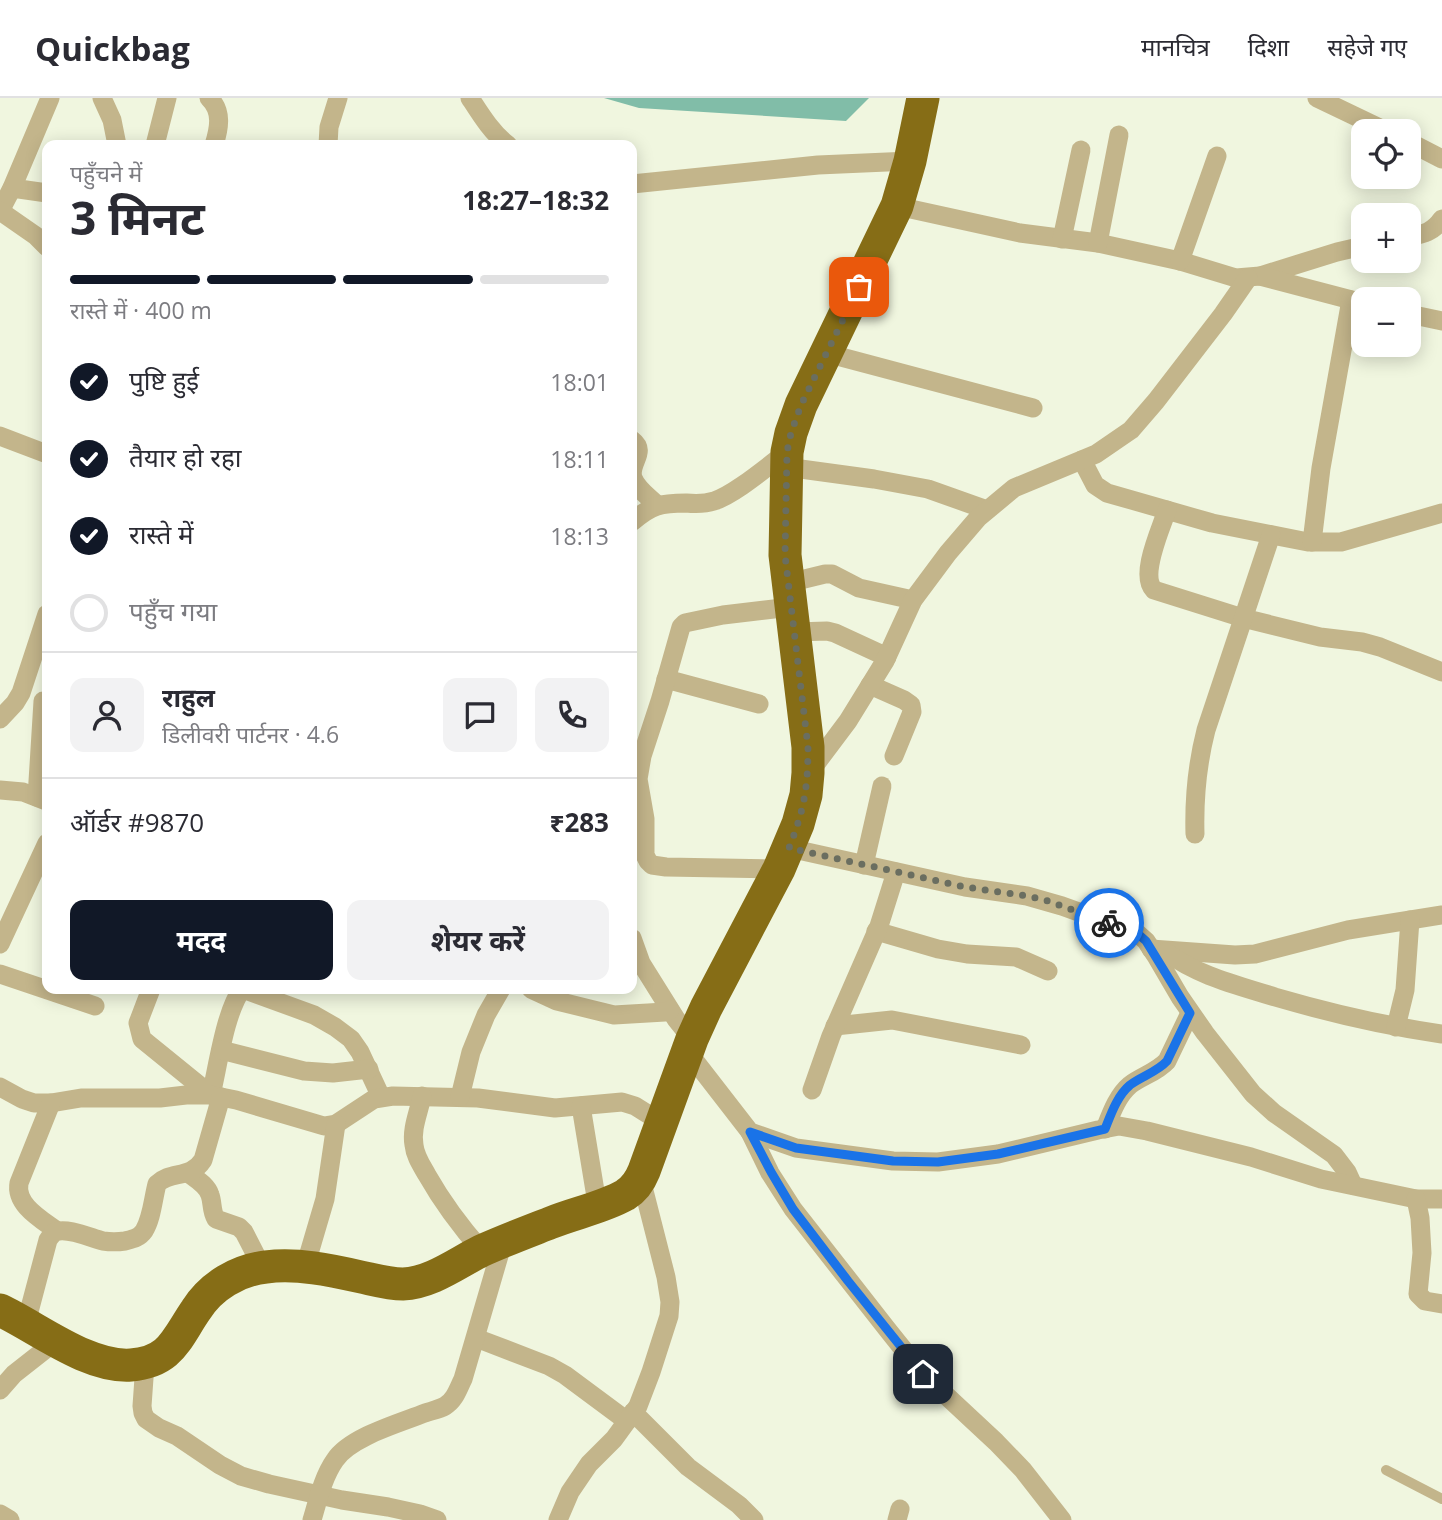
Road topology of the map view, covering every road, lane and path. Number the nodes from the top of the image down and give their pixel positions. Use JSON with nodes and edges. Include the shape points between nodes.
{"nodes":[{"id":1,"x":50,"y":98,"type":"edge"},
{"id":2,"x":102,"y":98,"type":"edge"},
{"id":3,"x":167,"y":98,"type":"edge"},
{"id":4,"x":338,"y":98,"type":"edge"},
{"id":5,"x":470,"y":98,"type":"edge"},
{"id":6,"x":923,"y":98,"type":"edge"},
{"id":7,"x":1318,"y":98,"type":"edge"},
{"id":8,"x":212,"y":99,"type":"edge"},
{"id":9,"x":1361,"y":119,"type":"edge"},
{"id":10,"x":1119,"y":135,"type":"dead end"},
{"id":11,"x":116,"y":140,"type":"edge"},
{"id":12,"x":156,"y":140,"type":"edge"},
{"id":13,"x":215,"y":140,"type":"edge"},
{"id":14,"x":328,"y":140,"type":"edge"},
{"id":15,"x":501,"y":140,"type":"edge"},
{"id":16,"x":1421,"y":148,"type":"edge"},
{"id":17,"x":1081,"y":150,"type":"dead end"},
{"id":18,"x":1217,"y":156,"type":"dead end"},
{"id":19,"x":1442,"y":159,"type":"edge"},
{"id":20,"x":910,"y":161,"type":"junction"},
{"id":21,"x":637,"y":183,"type":"edge"},
{"id":22,"x":12,"y":188,"type":"junction"},
{"id":23,"x":42,"y":191,"type":"edge"},
{"id":24,"x":897,"y":206,"type":"junction"},
{"id":25,"x":0,"y":211,"type":"edge"},
{"id":26,"x":1440,"y":225,"type":"edge"},
{"id":27,"x":1421,"y":234,"type":"edge"},
{"id":28,"x":1062,"y":239,"type":"junction"},
{"id":29,"x":42,"y":242,"type":"edge"},
{"id":30,"x":1098,"y":243,"type":"junction"},
{"id":31,"x":1351,"y":249,"type":"edge"},
{"id":32,"x":1180,"y":261,"type":"junction"},
{"id":33,"x":1254,"y":277,"type":"junction"},
{"id":34,"x":1351,"y":301,"type":"edge"},
{"id":35,"x":1421,"y":317,"type":"edge"},
{"id":36,"x":1442,"y":321,"type":"edge"},
{"id":37,"x":1351,"y":330,"type":"edge"},
{"id":38,"x":826,"y":353,"type":"junction"},
{"id":39,"x":1033,"y":408,"type":"dead end"},
{"id":40,"x":0,"y":436,"type":"edge"},
{"id":41,"x":42,"y":452,"type":"edge"},
{"id":42,"x":786,"y":460,"type":"junction"},
{"id":43,"x":1082,"y":460,"type":"junction"},
{"id":44,"x":637,"y":485,"type":"edge"},
{"id":45,"x":657,"y":505,"type":"junction"},
{"id":46,"x":987,"y":510,"type":"junction"},
{"id":47,"x":1167,"y":510,"type":"junction"},
{"id":48,"x":1442,"y":513,"type":"edge"},
{"id":49,"x":637,"y":517,"type":"edge"},
{"id":50,"x":1272,"y":535,"type":"junction"},
{"id":51,"x":1312,"y":542,"type":"junction"},
{"id":52,"x":913,"y":600,"type":"junction"},
{"id":53,"x":791,"y":607,"type":"junction"},
{"id":54,"x":1243,"y":618,"type":"junction"},
{"id":55,"x":42,"y":629,"type":"edge"},
{"id":56,"x":887,"y":657,"type":"junction"},
{"id":57,"x":1442,"y":672,"type":"edge"},
{"id":58,"x":666,"y":679,"type":"junction"},
{"id":59,"x":870,"y":685,"type":"junction"},
{"id":60,"x":42,"y":702,"type":"edge"},
{"id":61,"x":758,"y":704,"type":"dead end"},
{"id":62,"x":6,"y":713,"type":"edge"},
{"id":63,"x":894,"y":756,"type":"dead end"},
{"id":64,"x":637,"y":766,"type":"edge"},
{"id":65,"x":808,"y":773,"type":"junction"},
{"id":66,"x":637,"y":774,"type":"edge"},
{"id":67,"x":882,"y":786,"type":"dead end"},
{"id":68,"x":0,"y":790,"type":"edge"},
{"id":69,"x":42,"y":799,"type":"edge"},
{"id":70,"x":1195,"y":834,"type":"dead end"},
{"id":71,"x":42,"y":855,"type":"edge"},
{"id":72,"x":784,"y":859,"type":"junction"},
{"id":73,"x":640,"y":861,"type":"edge"},
{"id":74,"x":864,"y":865,"type":"junction"},
{"id":75,"x":896,"y":872,"type":"junction"},
{"id":76,"x":1442,"y":915,"type":"edge"},
{"id":77,"x":1410,"y":920,"type":"junction"},
{"id":78,"x":876,"y":931,"type":"junction"},
{"id":79,"x":0,"y":944,"type":"edge"},
{"id":80,"x":1157,"y":949,"type":"junction"},
{"id":81,"x":637,"y":952,"type":"edge"},
{"id":82,"x":1048,"y":971,"type":"dead end"},
{"id":83,"x":0,"y":974,"type":"edge"},
{"id":84,"x":42,"y":988,"type":"edge"},
{"id":85,"x":59,"y":994,"type":"edge"},
{"id":86,"x":148,"y":994,"type":"edge"},
{"id":87,"x":239,"y":994,"type":"edge"},
{"id":88,"x":256,"y":994,"type":"edge"},
{"id":89,"x":498,"y":994,"type":"edge"},
{"id":90,"x":542,"y":994,"type":"edge"},
{"id":91,"x":94,"y":1006,"type":"dead end"},
{"id":92,"x":670,"y":1010,"type":"junction"},
{"id":93,"x":1190,"y":1013,"type":"junction"},
{"id":94,"x":835,"y":1026,"type":"junction"},
{"id":95,"x":1396,"y":1027,"type":"junction"},
{"id":96,"x":1442,"y":1034,"type":"edge"},
{"id":97,"x":690,"y":1045,"type":"junction"},
{"id":98,"x":1021,"y":1045,"type":"dead end"},
{"id":99,"x":221,"y":1050,"type":"junction"},
{"id":100,"x":369,"y":1069,"type":"junction"},
{"id":101,"x":0,"y":1087,"type":"edge"},
{"id":102,"x":813,"y":1090,"type":"dead end"},
{"id":103,"x":216,"y":1096,"type":"junction"},
{"id":104,"x":422,"y":1096,"type":"junction"},
{"id":105,"x":381,"y":1097,"type":"junction"},
{"id":106,"x":460,"y":1097,"type":"junction"},
{"id":107,"x":51,"y":1103,"type":"junction"},
{"id":108,"x":581,"y":1106,"type":"junction"},
{"id":109,"x":662,"y":1122,"type":"junction"},
{"id":110,"x":336,"y":1124,"type":"junction"},
{"id":111,"x":1105,"y":1129,"type":"junction"},
{"id":112,"x":750,"y":1132,"type":"junction"},
{"id":113,"x":188,"y":1173,"type":"junction"},
{"id":114,"x":641,"y":1179,"type":"junction"},
{"id":115,"x":1353,"y":1185,"type":"junction"},
{"id":116,"x":595,"y":1191,"type":"dead end"},
{"id":117,"x":1416,"y":1199,"type":"junction"},
{"id":118,"x":1442,"y":1199,"type":"edge"},
{"id":119,"x":57,"y":1231,"type":"junction"},
{"id":120,"x":493,"y":1246,"type":"junction"},
{"id":121,"x":262,"y":1267,"type":"junction"},
{"id":122,"x":305,"y":1267,"type":"junction"},
{"id":123,"x":1442,"y":1304,"type":"edge"},
{"id":124,"x":13,"y":1317,"type":"edge"},
{"id":125,"x":476,"y":1338,"type":"junction"},
{"id":126,"x":55,"y":1341,"type":"junction"},
{"id":127,"x":145,"y":1364,"type":"junction"},
{"id":128,"x":0,"y":1390,"type":"edge"},
{"id":129,"x":630,"y":1416,"type":"junction"},
{"id":130,"x":1386,"y":1470,"type":"dead end"},
{"id":131,"x":319,"y":1495,"type":"junction"},
{"id":132,"x":1442,"y":1499,"type":"edge"},
{"id":133,"x":0,"y":1514,"type":"edge"},
{"id":134,"x":413,"y":1517,"type":"edge"},
{"id":135,"x":10,"y":1520,"type":"edge"},
{"id":136,"x":312,"y":1520,"type":"edge"},
{"id":137,"x":437,"y":1520,"type":"edge"},
{"id":138,"x":558,"y":1520,"type":"edge"},
{"id":139,"x":754,"y":1520,"type":"edge"},
{"id":140,"x":1062,"y":1520,"type":"edge"}],
"edges":[{"from":1,"to":22,"type":"street"},
{"from":2,"to":11,"type":"street"},
{"from":3,"to":12,"type":"street"},
{"from":4,"to":14,"type":"street"},
{"from":5,"to":15,"type":"street"},
{"from":6,"to":20,"type":"highway"},
{"from":7,"to":9,"type":"street"},
{"from":8,"to":13,"type":"street","via":[[219,120]]},
{"from":10,"to":30,"type":"street"},
{"from":16,"to":19,"type":"street"},
{"from":17,"to":28,"type":"street"},
{"from":18,"to":32,"type":"street"},
{"from":20,"to":21,"type":"street","via":[[818,165]]},
{"from":20,"to":24,"type":"highway"},
{"from":22,"to":23,"type":"street"},
{"from":22,"to":25,"type":"street"},
{"from":24,"to":28,"type":"street"},
{"from":24,"to":38,"type":"highway"},
{"from":25,"to":29,"type":"street"},
{"from":26,"to":27,"type":"street"},
{"from":28,"to":30,"type":"street"},
{"from":30,"to":32,"type":"street"},
{"from":31,"to":33,"type":"street"},
{"from":32,"to":33,"type":"street","via":[[1236,278]]},
{"from":33,"to":34,"type":"street"},
{"from":33,"to":43,"type":"street","via":[[1131,430]]},
{"from":35,"to":36,"type":"street"},
{"from":37,"to":51,"type":"street","via":[[1321,468]]},
{"from":38,"to":39,"type":"street"},
{"from":38,"to":42,"type":"highway","via":[[801,405]]},
{"from":40,"to":41,"type":"street"},
{"from":42,"to":45,"type":"street","via":[[715,501]]},
{"from":42,"to":46,"type":"street","via":[[928,489]]},
{"from":42,"to":53,"type":"highway","via":[[785,555]]},
{"from":43,"to":46,"type":"street","via":[[1014,488]]},
{"from":43,"to":47,"type":"street","via":[[1101,490]]},
{"from":44,"to":45,"type":"street"},
{"from":45,"to":49,"type":"street"},
{"from":46,"to":52,"type":"street"},
{"from":47,"to":50,"type":"street"},
{"from":47,"to":54,"type":"street","via":[[1148,569],[1150,585]]},
{"from":48,"to":51,"type":"street","via":[[1341,541]]},
{"from":50,"to":51,"type":"street"},
{"from":50,"to":54,"type":"street"},
{"from":52,"to":53,"type":"street","via":[[859,588],[824,574]]},
{"from":52,"to":56,"type":"street"},
{"from":53,"to":56,"type":"street","via":[[827,631]]},
{"from":53,"to":58,"type":"street","via":[[685,623]]},
{"from":53,"to":65,"type":"highway"},
{"from":54,"to":57,"type":"street","via":[[1362,642]]},
{"from":54,"to":70,"type":"street","via":[[1200,753]]},
{"from":55,"to":62,"type":"street","via":[[21,692]]},
{"from":56,"to":59,"type":"street"},
{"from":58,"to":61,"type":"street"},
{"from":58,"to":64,"type":"street"},
{"from":59,"to":63,"type":"street","via":[[912,705]]},
{"from":59,"to":65,"type":"street"},
{"from":60,"to":62,"type":"street"},
{"from":65,"to":72,"type":"highway","via":[[798,824]]},
{"from":66,"to":73,"type":"street","via":[[645,819],[645,855]]},
{"from":67,"to":74,"type":"street"},
{"from":68,"to":69,"type":"street"},
{"from":71,"to":79,"type":"street"},
{"from":72,"to":73,"type":"street","via":[[666,867]]},
{"from":72,"to":74,"type":"street"},
{"from":72,"to":97,"type":"highway"},
{"from":74,"to":75,"type":"street"},
{"from":75,"to":78,"type":"street"},
{"from":75,"to":80,"type":"street","via":[[1045,900],[1137,933]]},
{"from":76,"to":77,"type":"street"},
{"from":77,"to":80,"type":"street","via":[[1348,930],[1255,954]]},
{"from":77,"to":95,"type":"street","via":[[1405,990]]},
{"from":78,"to":82,"type":"street","via":[[967,954],[1016,957]]},
{"from":78,"to":94,"type":"street"},
{"from":80,"to":93,"type":"street"},
{"from":80,"to":95,"type":"street","via":[[1231,984]]},
{"from":81,"to":92,"type":"street"},
{"from":83,"to":84,"type":"street"},
{"from":85,"to":91,"type":"street"},
{"from":86,"to":103,"type":"street","via":[[138,1023],[142,1040]]},
{"from":87,"to":99,"type":"street"},
{"from":88,"to":100,"type":"street","via":[[335,1027],[351,1039]]},
{"from":89,"to":106,"type":"street","via":[[471,1052]]},
{"from":90,"to":92,"type":"street","via":[[614,1015]]},
{"from":92,"to":97,"type":"street"},
{"from":93,"to":111,"type":"street","via":[[1167,1061],[1129,1085]]},
{"from":93,"to":115,"type":"street","via":[[1253,1094],[1334,1155]]},
{"from":94,"to":98,"type":"street","via":[[892,1020]]},
{"from":94,"to":102,"type":"street"},
{"from":95,"to":96,"type":"street"},
{"from":97,"to":109,"type":"highway"},
{"from":97,"to":112,"type":"street"},
{"from":99,"to":100,"type":"street","via":[[304,1071]]},
{"from":99,"to":103,"type":"street"},
{"from":100,"to":105,"type":"street"},
{"from":101,"to":107,"type":"street","via":[[34,1103]]},
{"from":103,"to":107,"type":"street","via":[[82,1098]]},
{"from":103,"to":110,"type":"street","via":[[324,1126]]},
{"from":103,"to":113,"type":"street","via":[[203,1160]]},
{"from":104,"to":105,"type":"street"},
{"from":104,"to":106,"type":"street"},
{"from":104,"to":120,"type":"street","via":[[413,1136],[419,1162],[458,1223]]},
{"from":105,"to":110,"type":"street"},
{"from":106,"to":108,"type":"street","via":[[555,1108]]},
{"from":107,"to":119,"type":"street","via":[[18,1190],[23,1203]]},
{"from":108,"to":109,"type":"street","via":[[622,1102]]},
{"from":108,"to":116,"type":"street"},
{"from":109,"to":114,"type":"highway"},
{"from":110,"to":122,"type":"street","via":[[325,1199]]},
{"from":111,"to":112,"type":"street","via":[[998,1154],[938,1162],[796,1148]]},
{"from":111,"to":115,"type":"street","via":[[1119,1126],[1147,1131]]},
{"from":112,"to":140,"type":"street","via":[[793,1209],[923,1374],[1010,1455]]},
{"from":113,"to":119,"type":"street","via":[[160,1180],[144,1230],[134,1239],[105,1241]]},
{"from":113,"to":121,"type":"street","via":[[209,1191],[216,1219],[244,1232]]},
{"from":114,"to":120,"type":"highway","via":[[617,1199]]},
{"from":114,"to":129,"type":"street","via":[[670,1302],[655,1362]]},
{"from":115,"to":117,"type":"street"},
{"from":117,"to":118,"type":"street"},
{"from":117,"to":123,"type":"street","via":[[1422,1253],[1418,1294],[1425,1301]]},
{"from":119,"to":124,"type":"street","via":[[48,1240]]},
{"from":120,"to":122,"type":"highway","via":[[438,1274],[404,1284]]},
{"from":120,"to":125,"type":"street"},
{"from":121,"to":122,"type":"highway"},
{"from":121,"to":127,"type":"highway","via":[[221,1283],[196,1308],[171,1349]]},
{"from":124,"to":126,"type":"highway"},
{"from":125,"to":129,"type":"street","via":[[549,1366]]},
{"from":125,"to":131,"type":"street","via":[[454,1398],[445,1406],[356,1441],[335,1460]]},
{"from":126,"to":127,"type":"highway","via":[[108,1363]]},
{"from":126,"to":128,"type":"street"},
{"from":127,"to":131,"type":"street","via":[[142,1406],[146,1419],[241,1476]]},
{"from":129,"to":138,"type":"street","via":[[589,1464]]},
{"from":129,"to":139,"type":"street"},
{"from":130,"to":132,"type":"lane"},
{"from":131,"to":134,"type":"street"},
{"from":131,"to":136,"type":"street"},
{"from":133,"to":135,"type":"street"},
{"from":134,"to":137,"type":"street"}]}
